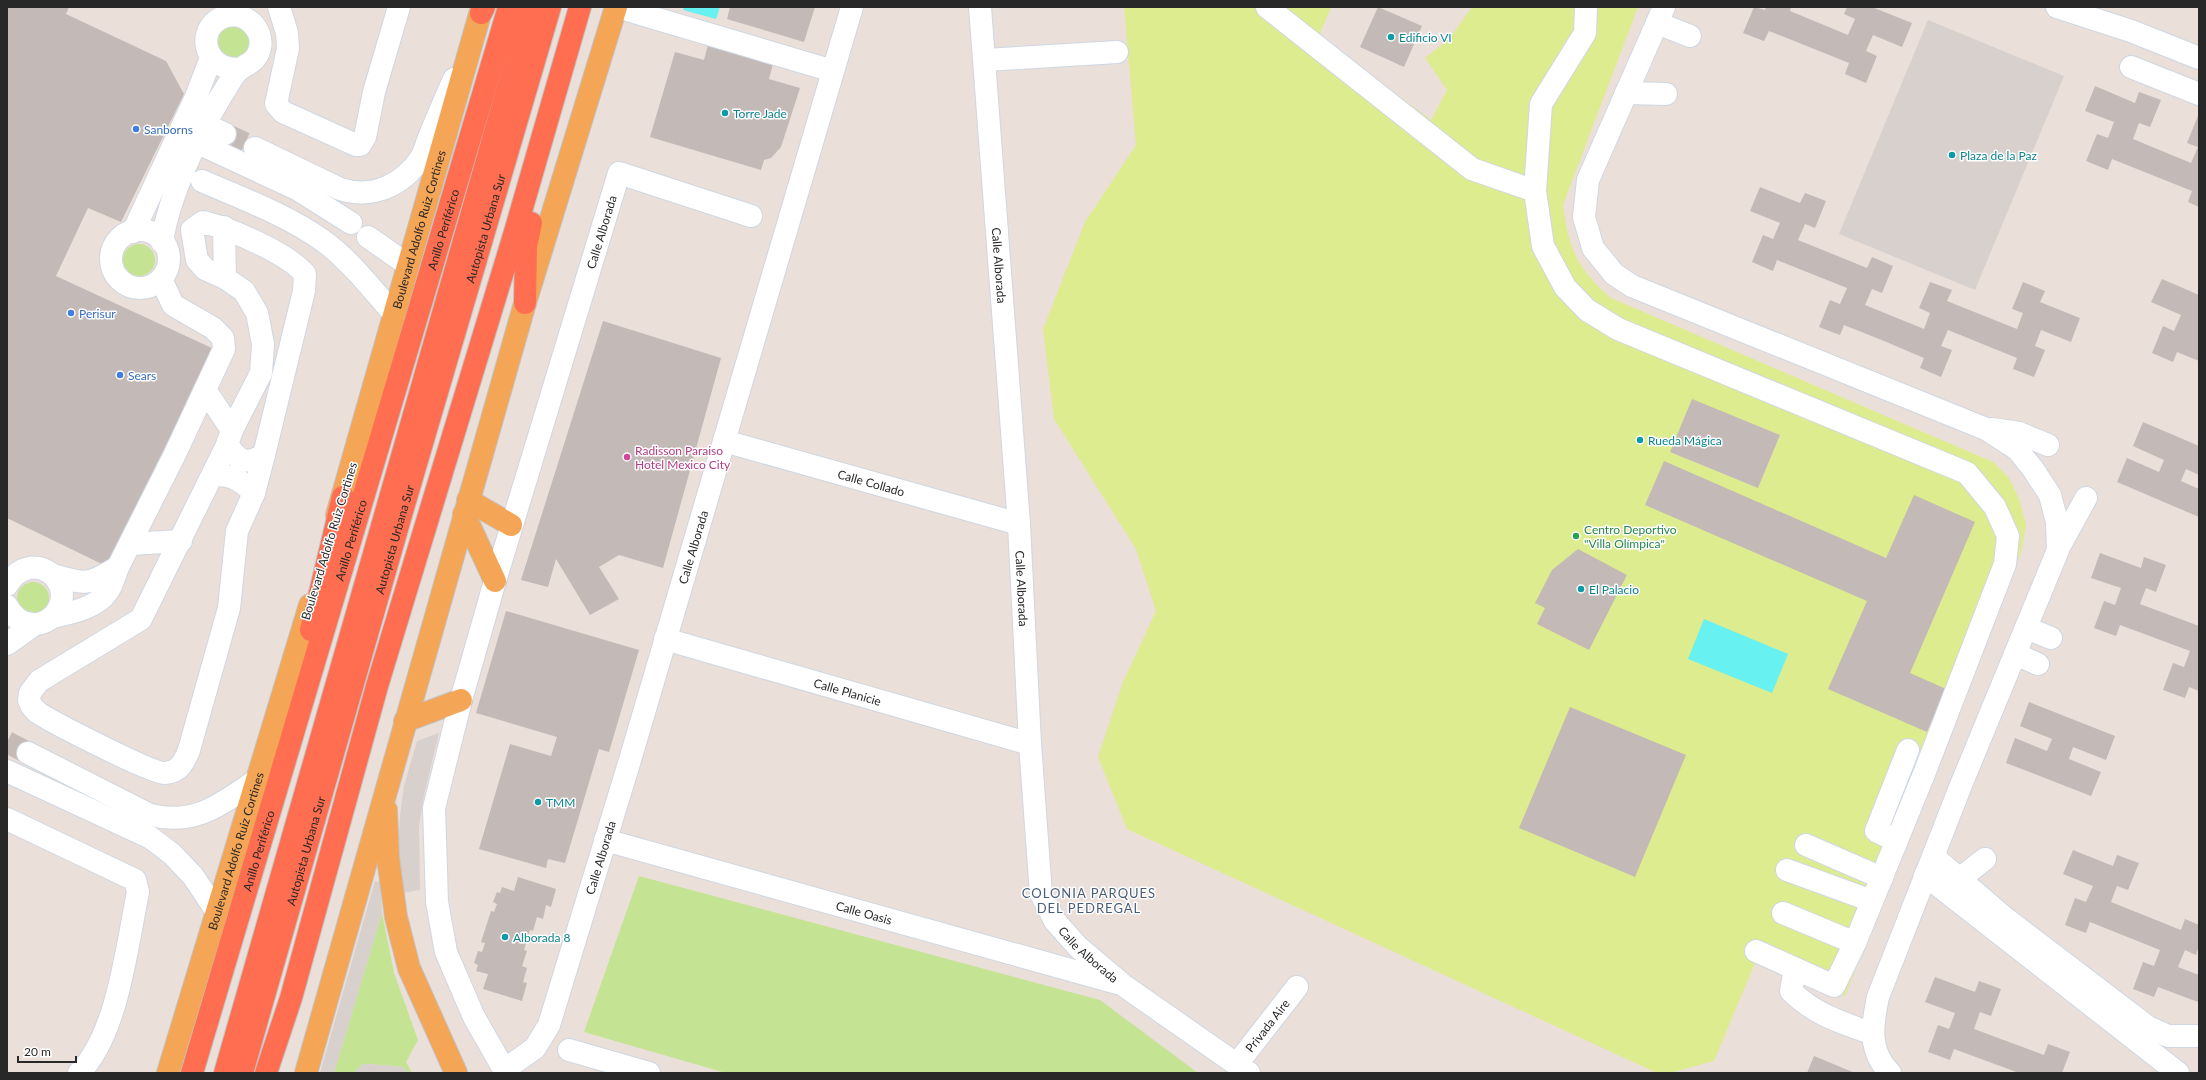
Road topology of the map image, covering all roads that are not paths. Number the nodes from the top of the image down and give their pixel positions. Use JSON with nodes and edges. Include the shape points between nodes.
{"nodes":[{"id":1,"x":278,"y":7,"type":"edge"},
{"id":2,"x":399,"y":7,"type":"edge"},
{"id":3,"x":509,"y":7,"type":"edge"},
{"id":4,"x":531,"y":7,"type":"edge"},
{"id":5,"x":550,"y":7,"type":"edge"},
{"id":6,"x":580,"y":7,"type":"edge"},
{"id":7,"x":616,"y":7,"type":"edge"},
{"id":8,"x":852,"y":7,"type":"edge"},
{"id":9,"x":980,"y":7,"type":"edge"},
{"id":10,"x":1267,"y":7,"type":"edge"},
{"id":11,"x":1586,"y":7,"type":"edge"},
{"id":12,"x":2058,"y":7,"type":"edge"},
{"id":13,"x":482,"y":9,"type":"edge"},
{"id":14,"x":213,"y":14,"type":"edge"},
{"id":15,"x":1661,"y":15,"type":"edge"},
{"id":16,"x":1690,"y":36,"type":"dead end"},
{"id":17,"x":260,"y":48,"type":"junction"},
{"id":18,"x":1117,"y":52,"type":"dead end"},
{"id":19,"x":286,"y":55,"type":"junction"},
{"id":20,"x":211,"y":58,"type":"junction"},
{"id":21,"x":2199,"y":58,"type":"edge"},
{"id":22,"x":984,"y":60,"type":"junction"},
{"id":23,"x":2131,"y":67,"type":"dead end"},
{"id":24,"x":239,"y":69,"type":"junction"},
{"id":25,"x":833,"y":71,"type":"junction"},
{"id":26,"x":1626,"y":93,"type":"junction"},
{"id":27,"x":1666,"y":94,"type":"dead end"},
{"id":28,"x":2199,"y":94,"type":"edge"},
{"id":29,"x":552,"y":104,"type":"junction"},
{"id":30,"x":210,"y":134,"type":"junction"},
{"id":31,"x":255,"y":148,"type":"tunnel mouth"},
{"id":32,"x":202,"y":181,"type":"dead end"},
{"id":33,"x":1535,"y":191,"type":"junction"},
{"id":34,"x":751,"y":216,"type":"dead end"},
{"id":35,"x":350,"y":224,"type":"dead end"},
{"id":36,"x":224,"y":227,"type":"junction"},
{"id":37,"x":133,"y":232,"type":"junction"},
{"id":38,"x":368,"y":237,"type":"dead end"},
{"id":39,"x":162,"y":242,"type":"junction"},
{"id":40,"x":408,"y":265,"type":"junction"},
{"id":41,"x":225,"y":278,"type":"junction"},
{"id":42,"x":160,"y":280,"type":"junction"},
{"id":43,"x":525,"y":303,"type":"junction"},
{"id":44,"x":394,"y":314,"type":"junction"},
{"id":45,"x":205,"y":390,"type":"junction"},
{"id":46,"x":1986,"y":429,"type":"junction"},
{"id":47,"x":230,"y":438,"type":"junction"},
{"id":48,"x":724,"y":441,"type":"junction"},
{"id":49,"x":2048,"y":445,"type":"dead end"},
{"id":50,"x":264,"y":455,"type":"junction"},
{"id":51,"x":213,"y":475,"type":"junction"},
{"id":52,"x":254,"y":493,"type":"junction"},
{"id":53,"x":343,"y":497,"type":"junction"},
{"id":54,"x":2086,"y":498,"type":"dead end"},
{"id":55,"x":466,"y":507,"type":"junction"},
{"id":56,"x":1019,"y":524,"type":"junction"},
{"id":57,"x":512,"y":525,"type":"junction"},
{"id":58,"x":181,"y":541,"type":"junction"},
{"id":59,"x":130,"y":544,"type":"junction"},
{"id":60,"x":2058,"y":550,"type":"junction"},
{"id":61,"x":118,"y":567,"type":"junction"},
{"id":62,"x":53,"y":575,"type":"junction"},
{"id":63,"x":8,"y":580,"type":"edge"},
{"id":64,"x":495,"y":581,"type":"junction"},
{"id":65,"x":7,"y":606,"type":"edge"},
{"id":66,"x":44,"y":621,"type":"junction"},
{"id":67,"x":2026,"y":628,"type":"junction"},
{"id":68,"x":2051,"y":638,"type":"dead end"},
{"id":69,"x":665,"y":639,"type":"junction"},
{"id":70,"x":7,"y":644,"type":"edge"},
{"id":71,"x":2015,"y":654,"type":"junction"},
{"id":72,"x":2038,"y":664,"type":"dead end"},
{"id":73,"x":461,"y":700,"type":"junction"},
{"id":74,"x":405,"y":721,"type":"junction"},
{"id":75,"x":1030,"y":744,"type":"junction"},
{"id":76,"x":1908,"y":750,"type":"dead end"},
{"id":77,"x":28,"y":753,"type":"tunnel mouth"},
{"id":78,"x":7,"y":771,"type":"edge"},
{"id":79,"x":257,"y":780,"type":"junction"},
{"id":80,"x":385,"y":793,"type":"junction"},
{"id":81,"x":7,"y":819,"type":"edge"},
{"id":82,"x":606,"y":840,"type":"junction"},
{"id":83,"x":1896,"y":841,"type":"junction"},
{"id":84,"x":1806,"y":845,"type":"dead end"},
{"id":85,"x":1985,"y":859,"type":"dead end"},
{"id":86,"x":255,"y":861,"type":"junction"},
{"id":87,"x":1929,"y":866,"type":"junction"},
{"id":88,"x":1788,"y":870,"type":"dead end"},
{"id":89,"x":1882,"y":878,"type":"junction"},
{"id":90,"x":1959,"y":879,"type":"junction"},
{"id":91,"x":1872,"y":901,"type":"junction"},
{"id":92,"x":217,"y":912,"type":"junction"},
{"id":93,"x":1782,"y":913,"type":"dead end"},
{"id":94,"x":1855,"y":943,"type":"junction"},
{"id":95,"x":1756,"y":952,"type":"dead end"},
{"id":96,"x":1795,"y":969,"type":"junction"},
{"id":97,"x":1123,"y":985,"type":"junction"},
{"id":98,"x":1297,"y":987,"type":"dead end"},
{"id":99,"x":1873,"y":1034,"type":"junction"},
{"id":100,"x":2199,"y":1036,"type":"edge"},
{"id":101,"x":569,"y":1050,"type":"dead end"},
{"id":102,"x":1243,"y":1069,"type":"edge"},
{"id":103,"x":505,"y":1071,"type":"edge"},
{"id":104,"x":79,"y":1073,"type":"edge"},
{"id":105,"x":168,"y":1073,"type":"edge"},
{"id":106,"x":192,"y":1073,"type":"edge"},
{"id":107,"x":225,"y":1073,"type":"edge"},
{"id":108,"x":242,"y":1073,"type":"edge"},
{"id":109,"x":266,"y":1073,"type":"edge"},
{"id":110,"x":306,"y":1073,"type":"edge"},
{"id":111,"x":456,"y":1073,"type":"edge"},
{"id":112,"x":649,"y":1073,"type":"edge"},
{"id":113,"x":1890,"y":1073,"type":"edge"},
{"id":114,"x":2178,"y":1073,"type":"edge"}],
"edges":[{"from":1,"to":19,"type":"street","via":[[287,33]]},
{"from":2,"to":19,"type":"street","via":[[374,92],[365,137],[360,145],[283,112],[276,104]]},
{"from":3,"to":86,"type":"highway","name":"Anillo Periférico"},
{"from":4,"to":107,"type":"highway","name":"Autopista Urbana Sur"},
{"from":5,"to":108,"type":"highway","name":"Autopista Urbana Sur","via":[[401,515]]},
{"from":6,"to":29,"type":"highway"},
{"from":7,"to":25,"type":"street"},
{"from":7,"to":43,"type":"main road"},
{"from":8,"to":25,"type":"street","name":"Calle Alborada"},
{"from":9,"to":22,"type":"street","name":"Calle Alborada"},
{"from":10,"to":33,"type":"street","via":[[1472,169]]},
{"from":11,"to":33,"type":"street","via":[[1585,33],[1541,104]]},
{"from":12,"to":21,"type":"street","via":[[2131,31]]},
{"from":13,"to":31,"type":"street","via":[[421,158],[399,181],[388,188],[373,193],[352,193]]},
{"from":13,"to":40,"type":"main road","name":"Boulevard Adolfo Ruiz Cortines"},
{"from":14,"to":17,"type":"street","via":[[238,16],[248,20],[256,27],[260,37]]},
{"from":14,"to":20,"type":"street","via":[[207,38],[207,49]]},
{"from":15,"to":16,"type":"street"},
{"from":15,"to":26,"type":"street"},
{"from":17,"to":19,"type":"street"},
{"from":17,"to":24,"type":"street","via":[[256,58],[249,65]]},
{"from":18,"to":22,"type":"street"},
{"from":20,"to":24,"type":"street","via":[[219,66],[229,70]]},
{"from":20,"to":37,"type":"street","via":[[190,112]]},
{"from":22,"to":56,"type":"street","name":"Calle Alborada"},
{"from":23,"to":28,"type":"street"},
{"from":24,"to":30,"type":"street","via":[[221,97]]},
{"from":25,"to":48,"type":"street","name":"Calle Alborada"},
{"from":26,"to":27,"type":"street"},
{"from":26,"to":46,"type":"street","via":[[1588,180],[1584,217],[1593,248],[1614,274],[1632,286]]},
{"from":29,"to":43,"type":"highway","via":[[553,131],[526,246]]},
{"from":29,"to":109,"type":"highway","via":[[377,686],[291,998]]},
{"from":30,"to":35,"type":"street"},
{"from":30,"to":39,"type":"street","via":[[174,195]]},
{"from":32,"to":44,"type":"street","via":[[272,212],[323,240],[352,265]]},
{"from":33,"to":83,"type":"street","via":[[1543,246],[1565,286],[1587,310],[1618,329],[1967,473],[1995,507],[2008,536],[2005,564]]},
{"from":34,"to":57,"type":"street","name":"Calle Alborada","via":[[618,173]]},
{"from":36,"to":41,"type":"street"},
{"from":36,"to":41,"type":"street","via":[[203,222],[192,230],[197,260],[206,269]]},
{"from":36,"to":50,"type":"street","via":[[296,263],[305,274],[299,312]]},
{"from":37,"to":39,"type":"street","via":[[150,232]]},
{"from":37,"to":42,"type":"street","via":[[127,233],[117,241],[112,252],[114,274],[121,282],[141,289]]},
{"from":38,"to":40,"type":"street"},
{"from":39,"to":42,"type":"street","via":[[169,258],[167,270]]},
{"from":40,"to":44,"type":"main road","name":"Boulevard Adolfo Ruiz Cortines"},
{"from":41,"to":47,"type":"street","via":[[244,291],[257,313],[263,344],[261,373]]},
{"from":42,"to":45,"type":"street","via":[[173,305],[213,328],[223,338],[224,349]]},
{"from":43,"to":55,"type":"main road"},
{"from":44,"to":53,"type":"main road","name":"Boulevard Adolfo Ruiz Cortines"},
{"from":45,"to":47,"type":"street"},
{"from":45,"to":59,"type":"street"},
{"from":46,"to":49,"type":"street","via":[[2019,433]]},
{"from":46,"to":60,"type":"street","via":[[2017,449],[2050,495],[2057,522]]},
{"from":47,"to":50,"type":"street","via":[[236,457],[241,460],[249,461]]},
{"from":47,"to":51,"type":"street"},
{"from":48,"to":56,"type":"street","name":"Calle Collado"},
{"from":48,"to":69,"type":"street","name":"Calle Alborada"},
{"from":50,"to":52,"type":"street"},
{"from":51,"to":52,"type":"street","via":[[224,474],[234,477]]},
{"from":51,"to":58,"type":"street"},
{"from":52,"to":58,"type":"street","via":[[237,531],[228,608],[189,750],[183,765],[173,772],[163,773],[122,756],[39,714],[28,700],[39,681],[141,619]]},
{"from":53,"to":79,"type":"main road","name":"Boulevard Adolfo Ruiz Cortines"},
{"from":53,"to":86,"type":"highway"},
{"from":54,"to":60,"type":"street"},
{"from":55,"to":57,"type":"main road"},
{"from":55,"to":64,"type":"main road"},
{"from":55,"to":74,"type":"main road"},
{"from":56,"to":75,"type":"street","name":"Calle Alborada"},
{"from":57,"to":64,"type":"street","name":"Calle Alborada"},
{"from":58,"to":59,"type":"street"},
{"from":59,"to":61,"type":"street"},
{"from":60,"to":67,"type":"street"},
{"from":61,"to":62,"type":"street","via":[[100,578],[80,583]]},
{"from":61,"to":66,"type":"street","via":[[108,591],[94,603],[73,613]]},
{"from":62,"to":63,"type":"street","via":[[41,568],[27,568],[18,571]]},
{"from":62,"to":66,"type":"street","via":[[59,582],[61,601],[58,610]]},
{"from":64,"to":73,"type":"street","name":"Calle Alborada"},
{"from":65,"to":66,"type":"street","via":[[17,620]]},
{"from":66,"to":70,"type":"street"},
{"from":67,"to":68,"type":"street"},
{"from":67,"to":71,"type":"street"},
{"from":69,"to":75,"type":"street","name":"Calle Planicie"},
{"from":69,"to":82,"type":"street","name":"Calle Alborada"},
{"from":71,"to":72,"type":"street"},
{"from":71,"to":87,"type":"street"},
{"from":73,"to":74,"type":"main road"},
{"from":73,"to":103,"type":"street","name":"Calle Alborada","via":[[434,808],[437,902],[446,952],[474,1017]]},
{"from":74,"to":80,"type":"main road"},
{"from":75,"to":97,"type":"street","name":"Calle Alborada","via":[[1041,894],[1055,921],[1078,947]]},
{"from":76,"to":83,"type":"street","via":[[1876,831]]},
{"from":77,"to":79,"type":"street","via":[[150,815],[164,818],[193,817],[215,807]]},
{"from":78,"to":92,"type":"street","via":[[150,838],[172,854],[193,876]]},
{"from":79,"to":92,"type":"main road","name":"Boulevard Adolfo Ruiz Cortines"},
{"from":80,"to":110,"type":"main road"},
{"from":80,"to":111,"type":"main road","via":[[396,917],[409,968]]},
{"from":81,"to":104,"type":"street","via":[[135,880],[138,892],[112,1014],[94,1054]]},
{"from":82,"to":97,"type":"street","name":"Calle Oasis"},
{"from":82,"to":103,"type":"street","name":"Calle Alborada","via":[[549,1025],[535,1048]]},
{"from":83,"to":89,"type":"street"},
{"from":84,"to":89,"type":"street"},
{"from":85,"to":90,"type":"street"},
{"from":86,"to":106,"type":"highway","name":"Anillo Periférico"},
{"from":87,"to":90,"type":"street"},
{"from":87,"to":99,"type":"street","via":[[1878,997],[1872,1025]]},
{"from":87,"to":114,"type":"street"},
{"from":88,"to":91,"type":"street"},
{"from":89,"to":91,"type":"street"},
{"from":90,"to":100,"type":"street","via":[[2011,911],[2148,1027],[2168,1036]]},
{"from":91,"to":94,"type":"street"},
{"from":92,"to":105,"type":"main road","name":"Boulevard Adolfo Ruiz Cortines"},
{"from":93,"to":94,"type":"street"},
{"from":94,"to":96,"type":"street","via":[[1834,986]]},
{"from":95,"to":96,"type":"street"},
{"from":96,"to":99,"type":"street","via":[[1791,991],[1806,1006]]},
{"from":97,"to":102,"type":"street","name":"Calle Alborada"},
{"from":98,"to":102,"type":"street","name":"Privada Aire"},
{"from":99,"to":113,"type":"street","via":[[1884,1067]]},
{"from":101,"to":112,"type":"street"}]}
